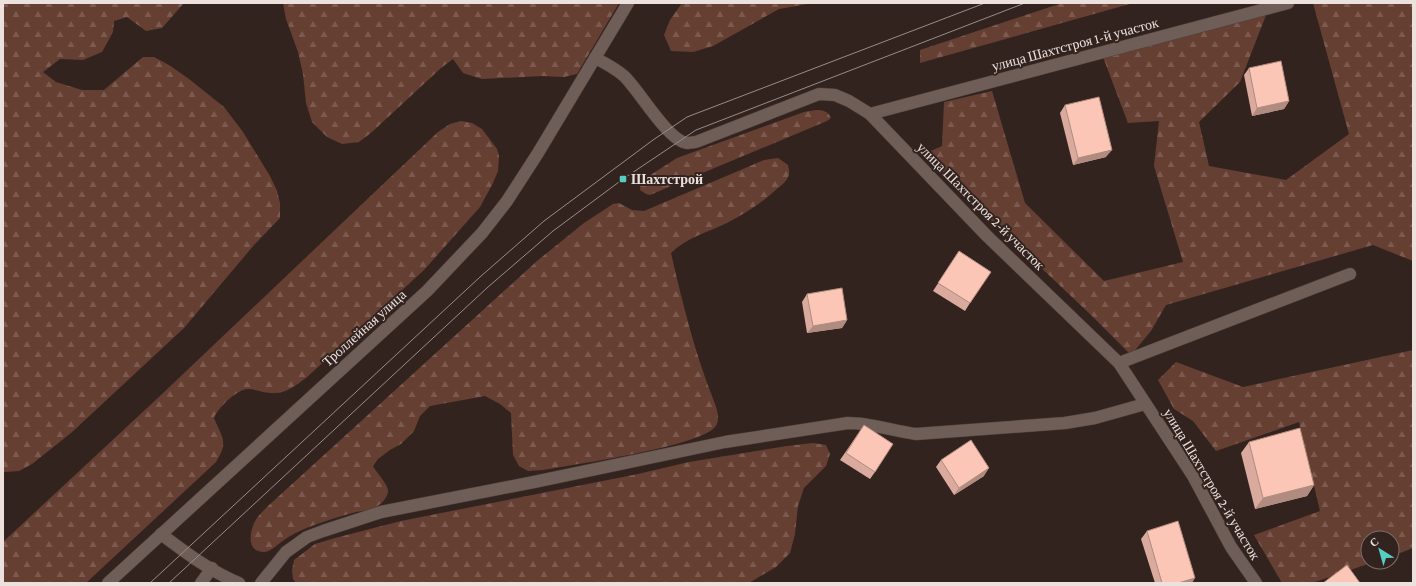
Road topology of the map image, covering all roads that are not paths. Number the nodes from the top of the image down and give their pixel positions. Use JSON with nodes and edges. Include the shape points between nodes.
{"nodes":[{"id":1,"x":628,"y":3,"type":"edge"},
{"id":2,"x":1288,"y":3,"type":"edge"},
{"id":3,"x":595,"y":58,"type":"junction"},
{"id":4,"x":870,"y":114,"type":"junction"},
{"id":5,"x":1350,"y":274,"type":"dead end"},
{"id":6,"x":1119,"y":363,"type":"junction"},
{"id":7,"x":1145,"y":404,"type":"junction"},
{"id":8,"x":161,"y":534,"type":"junction"},
{"id":9,"x":212,"y":568,"type":"junction"},
{"id":10,"x":108,"y":583,"type":"edge"},
{"id":11,"x":201,"y":583,"type":"edge"},
{"id":12,"x":239,"y":583,"type":"edge"},
{"id":13,"x":260,"y":583,"type":"edge"},
{"id":14,"x":1256,"y":583,"type":"edge"}],
"edges":[{"from":1,"to":3,"type":"street","name":"Троллейная улица"},
{"from":2,"to":4,"type":"street","name":"улица Шахтстроя 1-й участок"},
{"from":3,"to":4,"type":"street","name":"улица Шахтстроя 2-й участок","via":[[624,76],[668,130],[686,143],[696,142],[819,94],[835,95]]},
{"from":3,"to":8,"type":"street","name":"Троллейная улица","via":[[538,154],[482,233],[427,291]]},
{"from":4,"to":6,"type":"street","name":"улица Шахтстроя 2-й участок","via":[[988,236]]},
{"from":5,"to":6,"type":"street"},
{"from":6,"to":7,"type":"street","name":"улица Шахтстроя 2-й участок"},
{"from":7,"to":13,"type":"street","via":[[1095,418],[1065,423],[916,434],[864,423],[848,423],[725,442],[381,512],[307,537],[286,552]]},
{"from":7,"to":14,"type":"street","name":"улица Шахтстроя 2-й участок","via":[[1193,476],[1231,547]]},
{"from":8,"to":9,"type":"street"},
{"from":8,"to":10,"type":"street","name":"Троллейная улица"},
{"from":9,"to":11,"type":"street"},
{"from":9,"to":12,"type":"street"}]}
